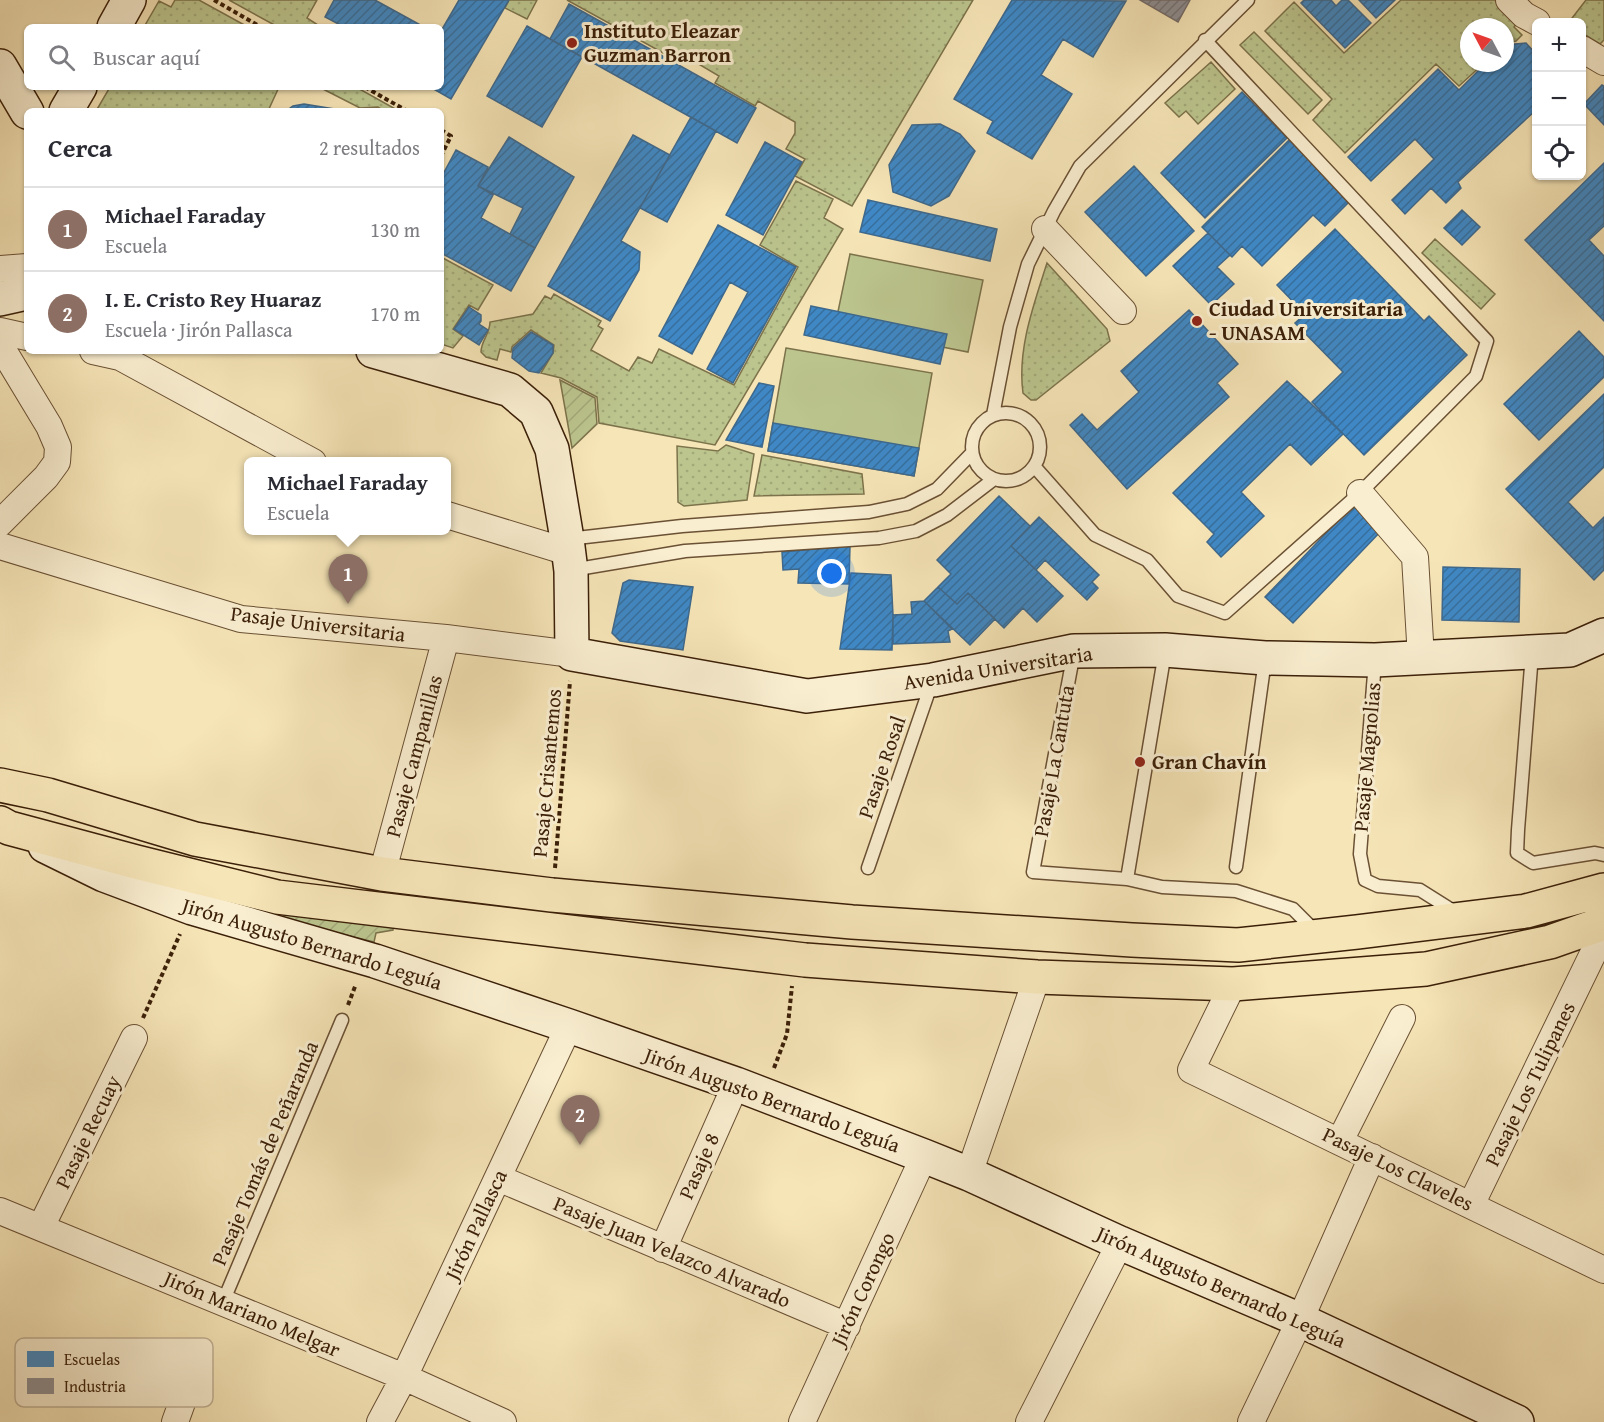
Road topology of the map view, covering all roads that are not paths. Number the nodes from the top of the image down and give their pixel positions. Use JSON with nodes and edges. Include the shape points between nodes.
{"nodes":[{"id":1,"x":129,"y":0,"type":"edge"},
{"id":2,"x":1248,"y":0,"type":"edge"},
{"id":3,"x":1509,"y":0,"type":"edge"},
{"id":4,"x":1532,"y":19,"type":"edge"},
{"id":5,"x":116,"y":24,"type":"edge"},
{"id":6,"x":1205,"y":40,"type":"junction"},
{"id":7,"x":1586,"y":52,"type":"edge"},
{"id":8,"x":1604,"y":62,"type":"edge"},
{"id":9,"x":0,"y":66,"type":"edge"},
{"id":10,"x":78,"y":90,"type":"edge"},
{"id":11,"x":25,"y":108,"type":"edge"},
{"id":12,"x":68,"y":108,"type":"edge"},
{"id":13,"x":1045,"y":229,"type":"junction"},
{"id":14,"x":24,"y":267,"type":"edge"},
{"id":15,"x":0,"y":269,"type":"edge"},
{"id":16,"x":24,"y":294,"type":"edge"},
{"id":17,"x":0,"y":299,"type":"edge"},
{"id":18,"x":1123,"y":311,"type":"dead end"},
{"id":19,"x":0,"y":331,"type":"edge"},
{"id":20,"x":24,"y":336,"type":"edge"},
{"id":21,"x":0,"y":345,"type":"edge"},
{"id":22,"x":106,"y":354,"type":"edge"},
{"id":23,"x":384,"y":354,"type":"edge"},
{"id":24,"x":993,"y":415,"type":"junction"},
{"id":25,"x":972,"y":453,"type":"junction"},
{"id":26,"x":304,"y":457,"type":"edge"},
{"id":27,"x":1034,"y":466,"type":"junction"},
{"id":28,"x":994,"y":479,"type":"junction"},
{"id":29,"x":1360,"y":494,"type":"junction"},
{"id":30,"x":451,"y":516,"type":"edge"},
{"id":31,"x":0,"y":523,"type":"edge"},
{"id":32,"x":0,"y":546,"type":"edge"},
{"id":33,"x":569,"y":554,"type":"junction"},
{"id":34,"x":1604,"y":635,"type":"edge"},
{"id":35,"x":446,"y":638,"type":"junction"},
{"id":36,"x":1165,"y":650,"type":"junction"},
{"id":37,"x":1074,"y":651,"type":"junction"},
{"id":38,"x":1532,"y":652,"type":"junction"},
{"id":39,"x":572,"y":654,"type":"junction"},
{"id":40,"x":1265,"y":658,"type":"junction"},
{"id":41,"x":1421,"y":658,"type":"junction"},
{"id":42,"x":1376,"y":660,"type":"junction"},
{"id":43,"x":933,"y":680,"type":"junction"},
{"id":44,"x":0,"y":785,"type":"edge"},
{"id":45,"x":4,"y":826,"type":"edge"},
{"id":46,"x":1604,"y":855,"type":"edge"},
{"id":47,"x":1236,"y":867,"type":"dead end"},
{"id":48,"x":868,"y":868,"type":"dead end"},
{"id":49,"x":382,"y":874,"type":"junction"},
{"id":50,"x":1128,"y":879,"type":"junction"},
{"id":51,"x":1604,"y":890,"type":"edge"},
{"id":52,"x":1464,"y":918,"type":"junction"},
{"id":53,"x":1604,"y":923,"type":"edge"},
{"id":54,"x":1604,"y":931,"type":"edge"},
{"id":55,"x":1320,"y":936,"type":"junction"},
{"id":56,"x":1037,"y":977,"type":"junction"},
{"id":57,"x":1233,"y":984,"type":"junction"},
{"id":58,"x":1402,"y":1018,"type":"dead end"},
{"id":59,"x":342,"y":1020,"type":"road end"},
{"id":60,"x":569,"y":1026,"type":"junction"},
{"id":61,"x":134,"y":1038,"type":"road end"},
{"id":62,"x":749,"y":1089,"type":"junction"},
{"id":63,"x":1340,"y":1141,"type":"junction"},
{"id":64,"x":924,"y":1156,"type":"junction"},
{"id":65,"x":1372,"y":1157,"type":"junction"},
{"id":66,"x":969,"y":1174,"type":"junction"},
{"id":67,"x":498,"y":1178,"type":"junction"},
{"id":68,"x":1471,"y":1205,"type":"junction"},
{"id":69,"x":0,"y":1211,"type":"edge"},
{"id":70,"x":41,"y":1227,"type":"junction"},
{"id":71,"x":1120,"y":1243,"type":"junction"},
{"id":72,"x":663,"y":1249,"type":"junction"},
{"id":73,"x":1603,"y":1268,"type":"edge"},
{"id":74,"x":223,"y":1302,"type":"junction"},
{"id":75,"x":1300,"y":1320,"type":"junction"},
{"id":76,"x":847,"y":1326,"type":"junction"},
{"id":77,"x":404,"y":1377,"type":"junction"},
{"id":78,"x":180,"y":1407,"type":"edge"},
{"id":79,"x":175,"y":1422,"type":"edge"},
{"id":80,"x":380,"y":1422,"type":"edge"},
{"id":81,"x":502,"y":1422,"type":"edge"},
{"id":82,"x":802,"y":1422,"type":"edge"},
{"id":83,"x":1029,"y":1422,"type":"edge"},
{"id":84,"x":1251,"y":1422,"type":"edge"},
{"id":85,"x":1516,"y":1422,"type":"edge"}],
"edges":[{"from":1,"to":5,"type":"main road"},
{"from":2,"to":6,"type":"lane"},
{"from":3,"to":4,"type":"street"},
{"from":6,"to":13,"type":"lane","via":[[1080,166]]},
{"from":6,"to":29,"type":"lane","via":[[1487,341],[1476,376]]},
{"from":7,"to":8,"type":"street"},
{"from":9,"to":11,"type":"main road"},
{"from":10,"to":12,"type":"main road"},
{"from":13,"to":18,"type":"street"},
{"from":13,"to":24,"type":"lane","via":[[1028,264],[1010,327]]},
{"from":14,"to":15,"type":"street"},
{"from":16,"to":17,"type":"main road"},
{"from":19,"to":20,"type":"street"},
{"from":21,"to":31,"type":"street","via":[[58,447],[57,462],[46,477]]},
{"from":22,"to":26,"type":"street","via":[[120,357]]},
{"from":23,"to":33,"type":"main road","via":[[510,390],[536,412],[552,449]]},
{"from":24,"to":25,"type":"lane","via":[[976,431]]},
{"from":24,"to":27,"type":"lane","via":[[1014,414],[1032,425],[1040,445]]},
{"from":25,"to":28,"type":"lane","via":[[976,464]]},
{"from":25,"to":33,"type":"lane","via":[[937,489],[906,504],[869,512],[682,526]]},
{"from":27,"to":28,"type":"lane","via":[[1017,479]]},
{"from":27,"to":29,"type":"lane","via":[[1095,535],[1147,560],[1178,596],[1225,614]]},
{"from":28,"to":33,"type":"lane","via":[[947,515],[916,531],[879,538]]},
{"from":29,"to":41,"type":"street","via":[[1415,557]]},
{"from":30,"to":33,"type":"street"},
{"from":32,"to":35,"type":"street","name":"Pasaje Universitaria","via":[[241,619]]},
{"from":33,"to":39,"type":"main road"},
{"from":34,"to":38,"type":"main road","name":"Avenida Universitaria","via":[[1570,650]]},
{"from":35,"to":39,"type":"street","name":"Pasaje Universitaria"},
{"from":35,"to":49,"type":"street","name":"Pasaje Campanillas"},
{"from":36,"to":37,"type":"main road","name":"Avenida Universitaria"},
{"from":36,"to":40,"type":"main road","name":"Avenida Universitaria"},
{"from":36,"to":50,"type":"lane"},
{"from":37,"to":43,"type":"main road","name":"Avenida Universitaria"},
{"from":37,"to":50,"type":"lane","name":"Pasaje La Cantuta","via":[[1033,872]]},
{"from":38,"to":41,"type":"main road","name":"Avenida Universitaria"},
{"from":38,"to":46,"type":"lane","via":[[1518,853],[1533,864]]},
{"from":39,"to":43,"type":"main road","name":"Avenida Universitaria","via":[[807,696]]},
{"from":40,"to":42,"type":"main road","name":"Avenida Universitaria"},
{"from":40,"to":47,"type":"lane"},
{"from":41,"to":42,"type":"main road","name":"Avenida Universitaria"},
{"from":42,"to":52,"type":"lane","name":"Pasaje Magnolias","via":[[1359,854],[1365,880],[1378,886],[1420,890]]},
{"from":43,"to":48,"type":"lane","name":"Pasaje Rosal"},
{"from":44,"to":49,"type":"main road","via":[[48,795],[195,839]]},
{"from":45,"to":56,"type":"main road","via":[[277,897],[794,958]]},
{"from":45,"to":60,"type":"main road","name":"Jirón Augusto Bernardo Leguía","via":[[104,875],[192,908],[366,959]]},
{"from":49,"to":55,"type":"main road","via":[[552,895],[852,922],[1238,945]]},
{"from":50,"to":55,"type":"lane","via":[[1162,888],[1236,891],[1293,909]]},
{"from":51,"to":52,"type":"main road","via":[[1526,911]]},
{"from":52,"to":55,"type":"main road"},
{"from":53,"to":57,"type":"main road","via":[[1550,942],[1426,969]]},
{"from":54,"to":68,"type":"street","name":"Pasaje Los Tulipanes"},
{"from":56,"to":57,"type":"main road"},
{"from":56,"to":66,"type":"street"},
{"from":57,"to":63,"type":"street","name":"Pasaje Los Claveles","via":[[1191,1070]]},
{"from":58,"to":63,"type":"street"},
{"from":59,"to":74,"type":"lane","name":"Pasaje Tomás de Peñaranda"},
{"from":60,"to":62,"type":"main road","name":"Jirón Augusto Bernardo Leguía"},
{"from":60,"to":67,"type":"street","name":"Jirón Pallasca"},
{"from":61,"to":70,"type":"street","name":"Pasaje Recuay"},
{"from":62,"to":64,"type":"main road","name":"Jirón Augusto Bernardo Leguía"},
{"from":62,"to":72,"type":"street","name":"Pasaje 8"},
{"from":63,"to":65,"type":"street","name":"Pasaje Los Claveles"},
{"from":64,"to":66,"type":"main road","name":"Jirón Augusto Bernardo Leguía"},
{"from":64,"to":76,"type":"street","name":"Jirón Corongo"},
{"from":65,"to":68,"type":"street","name":"Pasaje Los Claveles"},
{"from":65,"to":75,"type":"street"},
{"from":66,"to":71,"type":"main road","name":"Jirón Augusto Bernardo Leguía"},
{"from":67,"to":72,"type":"street","name":"Pasaje Juan Velazco Alvarado"},
{"from":67,"to":77,"type":"street","name":"Jirón Pallasca"},
{"from":68,"to":73,"type":"street","name":"Pasaje Los Claveles"},
{"from":69,"to":70,"type":"street","name":"Jirón Mariano Melgar"},
{"from":70,"to":74,"type":"street","name":"Jirón Mariano Melgar"},
{"from":71,"to":75,"type":"main road","name":"Jirón Augusto Bernardo Leguía"},
{"from":71,"to":83,"type":"street"},
{"from":72,"to":76,"type":"street","name":"Pasaje Juan Velazco Alvarado"},
{"from":74,"to":77,"type":"street","name":"Jirón Mariano Melgar"},
{"from":75,"to":84,"type":"street"},
{"from":75,"to":85,"type":"main road","name":"Jirón Augusto Bernardo Leguía"},
{"from":76,"to":82,"type":"street","name":"Jirón Corongo"},
{"from":77,"to":80,"type":"street","name":"Jirón Pallasca"},
{"from":77,"to":81,"type":"street","name":"Jirón Mariano Melgar"},
{"from":78,"to":79,"type":"street"}]}
